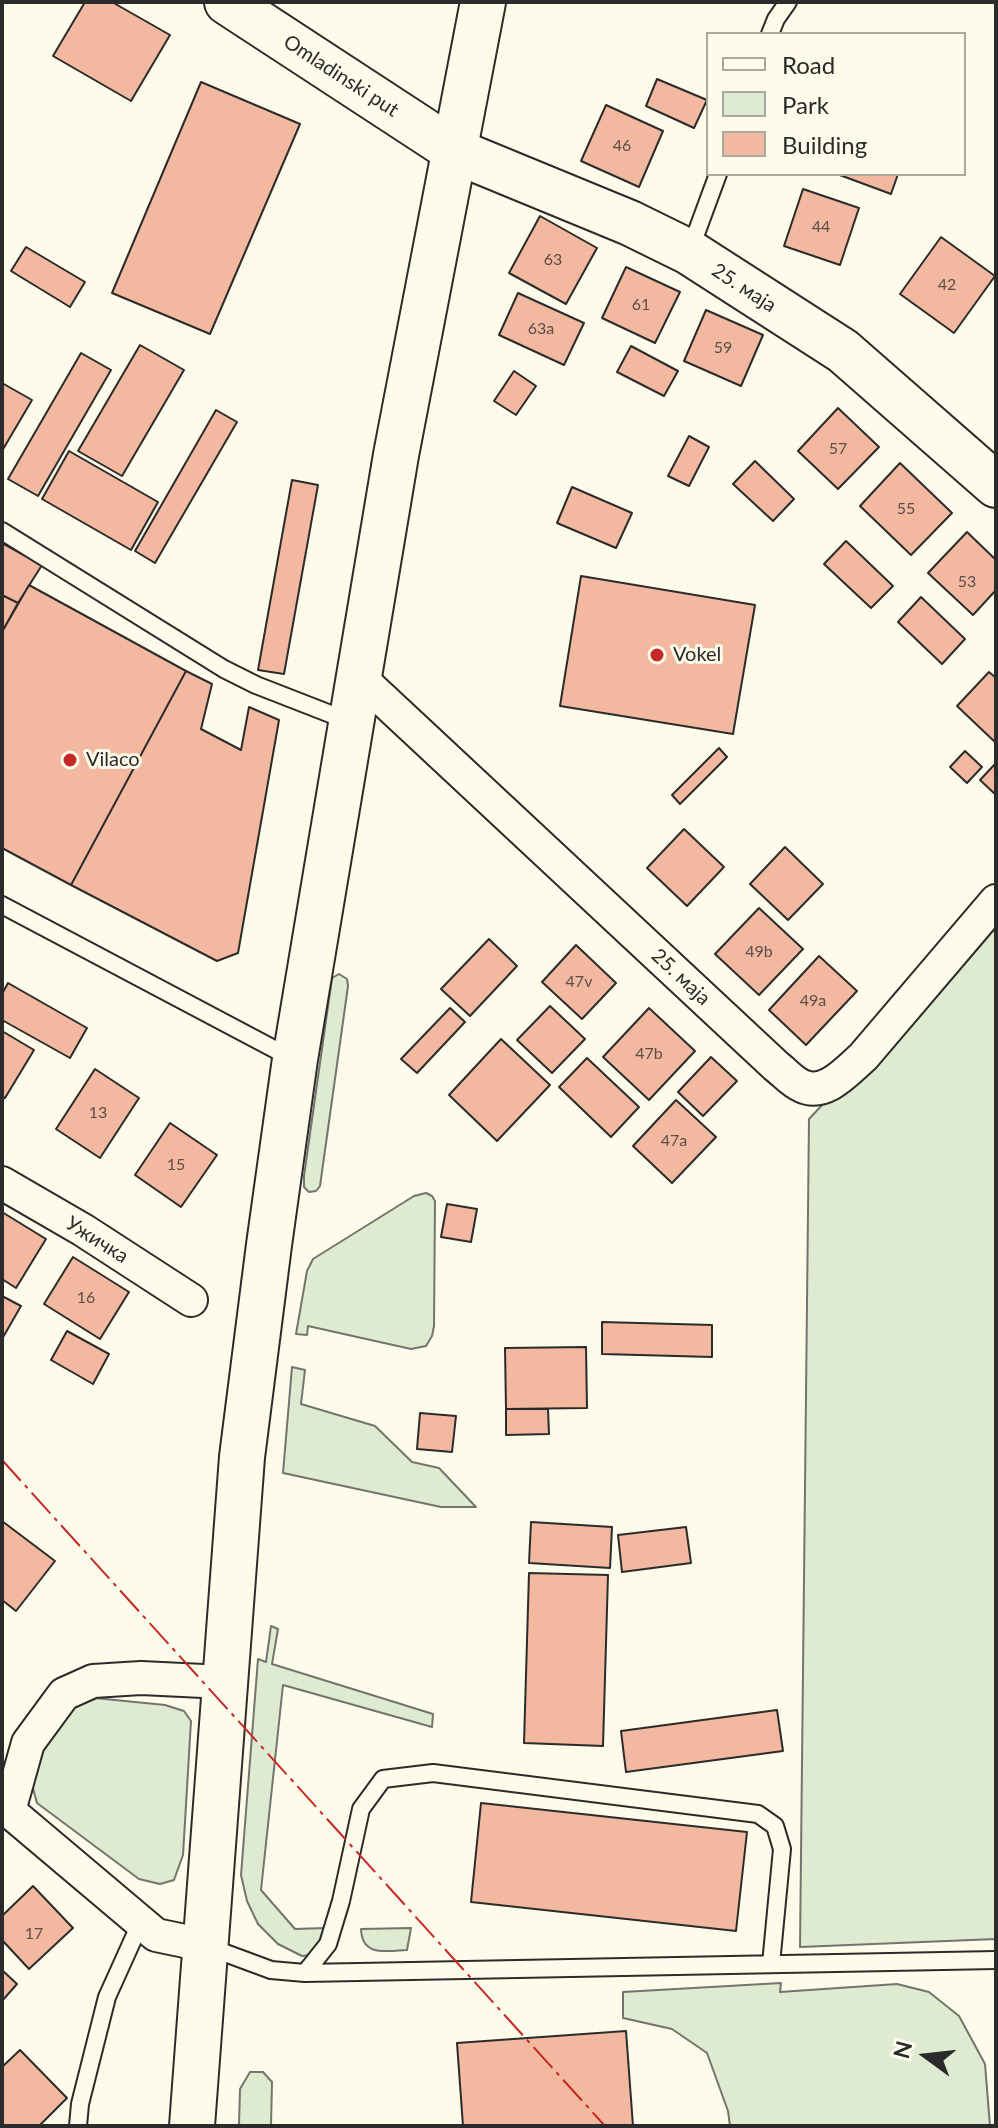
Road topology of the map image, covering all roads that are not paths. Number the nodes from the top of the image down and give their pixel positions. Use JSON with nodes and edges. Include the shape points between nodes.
{"nodes":[{"id":1,"x":227,"y":2,"type":"edge"},
{"id":2,"x":483,"y":2,"type":"edge"},
{"id":3,"x":788,"y":2,"type":"edge"},
{"id":4,"x":771,"y":32,"type":"edge"},
{"id":5,"x":455,"y":151,"type":"junction"},
{"id":6,"x":717,"y":176,"type":"edge"},
{"id":7,"x":689,"y":252,"type":"junction"},
{"id":8,"x":996,"y":485,"type":"edge"},
{"id":9,"x":2,"y":531,"type":"edge"},
{"id":10,"x":360,"y":678,"type":"junction"},
{"id":11,"x":352,"y":723,"type":"junction"},
{"id":12,"x":996,"y":901,"type":"edge"},
{"id":13,"x":2,"y":905,"type":"edge"},
{"id":14,"x":295,"y":1059,"type":"junction"},
{"id":15,"x":2,"y":1183,"type":"edge"},
{"id":16,"x":191,"y":1300,"type":"dead end"},
{"id":17,"x":224,"y":1682,"type":"junction"},
{"id":18,"x":4,"y":1812,"type":"edge"},
{"id":19,"x":140,"y":1924,"type":"junction"},
{"id":20,"x":204,"y":1945,"type":"junction"},
{"id":21,"x":996,"y":1960,"type":"edge"},
{"id":22,"x":771,"y":1964,"type":"junction"},
{"id":23,"x":305,"y":1973,"type":"junction"},
{"id":24,"x":78,"y":2126,"type":"edge"},
{"id":25,"x":192,"y":2126,"type":"edge"}],
"edges":[{"from":1,"to":5,"type":"main road","name":"Omladinski put"},
{"from":2,"to":5,"type":"main road"},
{"from":3,"to":4,"type":"lane"},
{"from":5,"to":7,"type":"main road","name":"25. маја"},
{"from":5,"to":10,"type":"main road","via":[[396,455]]},
{"from":6,"to":7,"type":"lane"},
{"from":7,"to":8,"type":"main road","name":"25. маја","via":[[843,351]]},
{"from":9,"to":11,"type":"lane","via":[[224,669]]},
{"from":10,"to":11,"type":"main road"},
{"from":10,"to":12,"type":"street","name":"25. маја","via":[[802,1086],[824,1087],[863,1057]]},
{"from":11,"to":14,"type":"main road"},
{"from":13,"to":14,"type":"lane"},
{"from":14,"to":17,"type":"main road","via":[[242,1457]]},
{"from":15,"to":16,"type":"street","name":"Ужичка"},
{"from":17,"to":18,"type":"street","via":[[93,1681],[64,1694],[28,1743]]},
{"from":17,"to":20,"type":"main road"},
{"from":18,"to":19,"type":"street"},
{"from":19,"to":20,"type":"street","via":[[156,1935]]},
{"from":19,"to":24,"type":"lane","via":[[107,1997]]},
{"from":20,"to":23,"type":"lane","via":[[271,1970]]},
{"from":20,"to":25,"type":"main road"},
{"from":21,"to":22,"type":"lane"},
{"from":22,"to":23,"type":"lane"},
{"from":22,"to":23,"type":"lane","via":[[782,1849],[775,1826],[758,1814],[433,1773],[383,1779],[361,1809],[328,1944]]}]}
